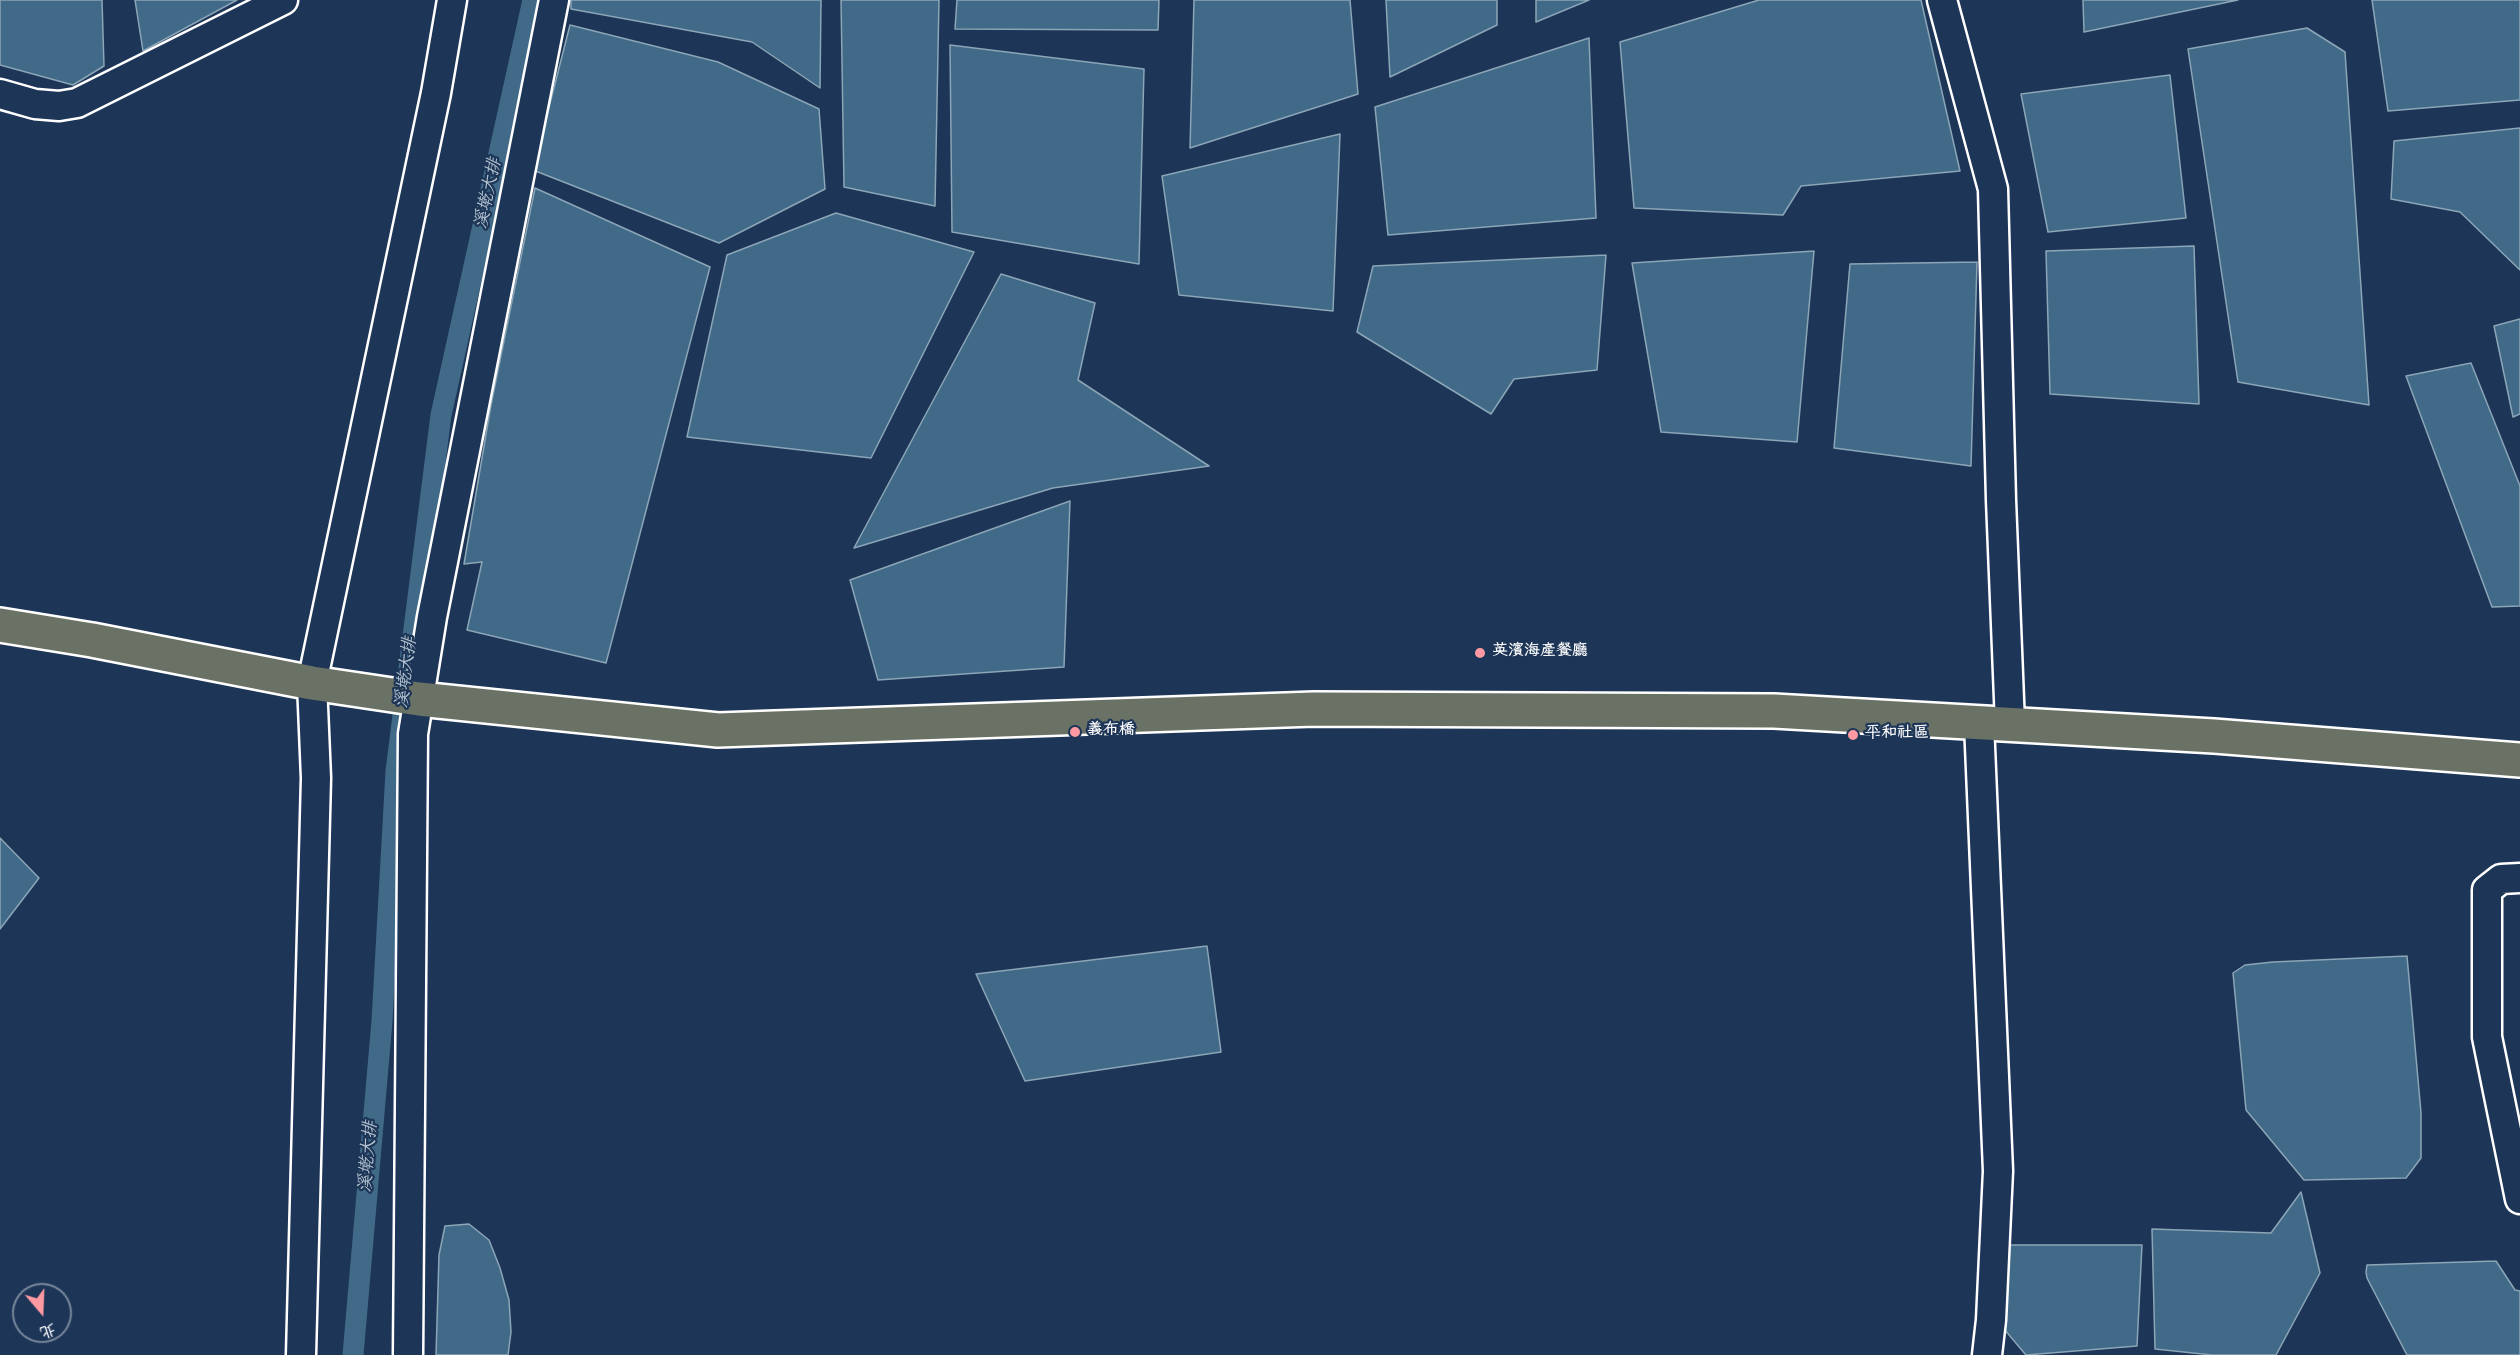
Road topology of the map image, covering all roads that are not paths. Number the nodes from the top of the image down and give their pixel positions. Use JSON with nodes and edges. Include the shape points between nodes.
{"nodes":[{"id":1,"x":283,"y":0,"type":"edge"},
{"id":2,"x":452,"y":0,"type":"edge"},
{"id":3,"x":554,"y":0,"type":"edge"},
{"id":4,"x":1942,"y":0,"type":"edge"},
{"id":5,"x":0,"y":94,"type":"edge"},
{"id":6,"x":0,"y":625,"type":"edge"},
{"id":7,"x":318,"y":684,"type":"junction"},
{"id":8,"x":413,"y":698,"type":"junction"},
{"id":9,"x":1994,"y":723,"type":"junction"},
{"id":10,"x":2520,"y":760,"type":"edge"},
{"id":11,"x":2520,"y":878,"type":"edge"},
{"id":12,"x":2520,"y":1199,"type":"edge"},
{"id":13,"x":301,"y":1355,"type":"edge"},
{"id":14,"x":408,"y":1355,"type":"edge"},
{"id":15,"x":1987,"y":1355,"type":"edge"}],
"edges":[{"from":1,"to":5,"type":"street","via":[[77,103],[35,104]]},
{"from":2,"to":7,"type":"street"},
{"from":3,"to":8,"type":"street"},
{"from":4,"to":9,"type":"street","via":[[1993,189],[2001,500]]},
{"from":6,"to":7,"type":"main road"},
{"from":7,"to":8,"type":"main road"},
{"from":7,"to":13,"type":"street"},
{"from":8,"to":9,"type":"main road","via":[[718,730],[1314,710],[1774,711]]},
{"from":8,"to":14,"type":"street"},
{"from":9,"to":10,"type":"main road"},
{"from":9,"to":15,"type":"street","via":[[1998,1171]]},
{"from":11,"to":12,"type":"street","via":[[2501,879],[2487,890],[2487,1037]]}]}
